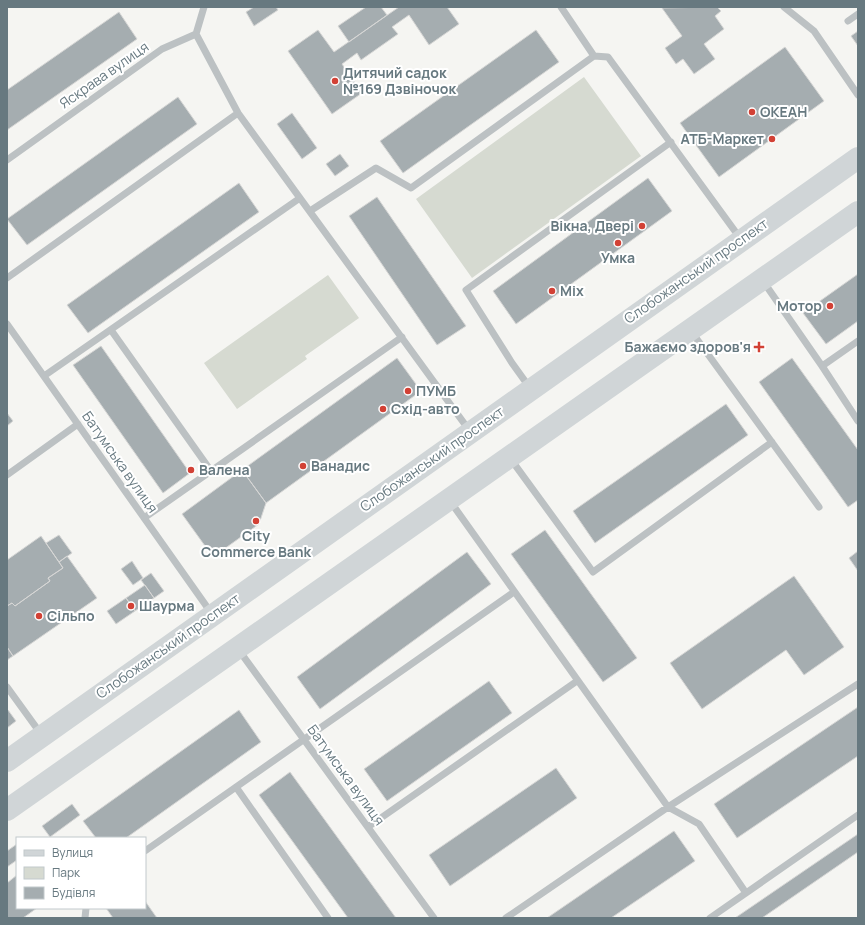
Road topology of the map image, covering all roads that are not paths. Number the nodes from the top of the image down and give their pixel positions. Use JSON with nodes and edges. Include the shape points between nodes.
{"nodes":[{"id":1,"x":204,"y":7,"type":"edge"},
{"id":2,"x":561,"y":7,"type":"edge"},
{"id":3,"x":784,"y":7,"type":"edge"},
{"id":4,"x":858,"y":14,"type":"edge"},
{"id":5,"x":848,"y":21,"type":"dead end"},
{"id":6,"x":196,"y":34,"type":"junction"},
{"id":7,"x":594,"y":56,"type":"junction"},
{"id":8,"x":858,"y":95,"type":"edge"},
{"id":9,"x":238,"y":113,"type":"junction"},
{"id":10,"x":671,"y":142,"type":"junction"},
{"id":11,"x":858,"y":158,"type":"edge"},
{"id":12,"x":7,"y":160,"type":"edge"},
{"id":13,"x":300,"y":198,"type":"junction"},
{"id":14,"x":310,"y":211,"type":"junction"},
{"id":15,"x":858,"y":212,"type":"edge"},
{"id":16,"x":741,"y":240,"type":"junction"},
{"id":17,"x":7,"y":278,"type":"edge"},
{"id":18,"x":762,"y":280,"type":"junction"},
{"id":19,"x":7,"y":324,"type":"edge"},
{"id":20,"x":111,"y":330,"type":"junction"},
{"id":21,"x":691,"y":330,"type":"junction"},
{"id":22,"x":402,"y":337,"type":"junction"},
{"id":23,"x":858,"y":341,"type":"edge"},
{"id":24,"x":822,"y":366,"type":"junction"},
{"id":25,"x":44,"y":376,"type":"junction"},
{"id":26,"x":531,"y":389,"type":"junction"},
{"id":27,"x":858,"y":420,"type":"edge"},
{"id":28,"x":78,"y":424,"type":"junction"},
{"id":29,"x":470,"y":432,"type":"junction"},
{"id":30,"x":772,"y":442,"type":"junction"},
{"id":31,"x":509,"y":457,"type":"junction"},
{"id":32,"x":211,"y":471,"type":"junction"},
{"id":33,"x":7,"y":475,"type":"edge"},
{"id":34,"x":449,"y":499,"type":"junction"},
{"id":35,"x":819,"y":507,"type":"dead end"},
{"id":36,"x":144,"y":518,"type":"junction"},
{"id":37,"x":514,"y":592,"type":"junction"},
{"id":38,"x":212,"y":615,"type":"junction"},
{"id":39,"x":237,"y":647,"type":"junction"},
{"id":40,"x":577,"y":681,"type":"junction"},
{"id":41,"x":858,"y":684,"type":"edge"},
{"id":42,"x":7,"y":687,"type":"edge"},
{"id":43,"x":42,"y":736,"type":"junction"},
{"id":44,"x":303,"y":739,"type":"junction"},
{"id":45,"x":7,"y":761,"type":"edge"},
{"id":46,"x":236,"y":787,"type":"junction"},
{"id":47,"x":668,"y":806,"type":"junction"},
{"id":48,"x":7,"y":810,"type":"edge"},
{"id":49,"x":858,"y":815,"type":"edge"},
{"id":50,"x":368,"y":827,"type":"junction"},
{"id":51,"x":146,"y":850,"type":"edge"},
{"id":52,"x":746,"y":893,"type":"junction"},
{"id":53,"x":328,"y":918,"type":"edge"},
{"id":54,"x":434,"y":918,"type":"edge"},
{"id":55,"x":506,"y":918,"type":"edge"},
{"id":56,"x":710,"y":918,"type":"edge"}],
"edges":[{"from":1,"to":6,"type":"street"},
{"from":2,"to":7,"type":"street"},
{"from":3,"to":8,"type":"street","via":[[814,30]]},
{"from":4,"to":5,"type":"street"},
{"from":6,"to":9,"type":"street"},
{"from":6,"to":12,"type":"street","name":"Яскрава вулиця","via":[[162,49]]},
{"from":7,"to":10,"type":"street","via":[[608,58]]},
{"from":7,"to":14,"type":"street","via":[[411,188],[376,168]]},
{"from":9,"to":13,"type":"street"},
{"from":9,"to":17,"type":"street"},
{"from":10,"to":16,"type":"street"},
{"from":10,"to":26,"type":"street","via":[[466,290]]},
{"from":11,"to":16,"type":"main road","name":"Слобожанський проспект"},
{"from":13,"to":14,"type":"street"},
{"from":13,"to":20,"type":"street"},
{"from":14,"to":22,"type":"street"},
{"from":15,"to":18,"type":"main road"},
{"from":16,"to":26,"type":"main road","name":"Слобожанський проспект"},
{"from":18,"to":21,"type":"main road"},
{"from":18,"to":24,"type":"street"},
{"from":19,"to":25,"type":"street","name":"Батумська вулиця"},
{"from":20,"to":25,"type":"street"},
{"from":20,"to":32,"type":"street"},
{"from":21,"to":30,"type":"street"},
{"from":21,"to":31,"type":"main road"},
{"from":22,"to":29,"type":"street"},
{"from":22,"to":32,"type":"street"},
{"from":23,"to":24,"type":"street"},
{"from":24,"to":27,"type":"street"},
{"from":25,"to":28,"type":"street","name":"Батумська вулиця"},
{"from":26,"to":29,"type":"main road","name":"Слобожанський проспект"},
{"from":28,"to":33,"type":"street"},
{"from":28,"to":36,"type":"street","name":"Батумська вулиця"},
{"from":29,"to":38,"type":"main road","name":"Слобожанський проспект"},
{"from":30,"to":31,"type":"street","via":[[593,572]]},
{"from":30,"to":35,"type":"street"},
{"from":31,"to":34,"type":"main road"},
{"from":32,"to":36,"type":"street"},
{"from":34,"to":37,"type":"street"},
{"from":34,"to":39,"type":"main road"},
{"from":36,"to":38,"type":"street","name":"Батумська вулиця"},
{"from":37,"to":40,"type":"street"},
{"from":37,"to":44,"type":"street"},
{"from":38,"to":43,"type":"main road","name":"Слобожанський проспект"},
{"from":39,"to":44,"type":"street","name":"Батумська вулиця"},
{"from":39,"to":48,"type":"main road"},
{"from":40,"to":47,"type":"street"},
{"from":40,"to":50,"type":"street"},
{"from":41,"to":47,"type":"street"},
{"from":42,"to":43,"type":"street"},
{"from":43,"to":45,"type":"main road","name":"Слобожанський проспект"},
{"from":44,"to":46,"type":"street"},
{"from":44,"to":50,"type":"street","name":"Батумська вулиця"},
{"from":46,"to":51,"type":"street"},
{"from":46,"to":53,"type":"street"},
{"from":47,"to":52,"type":"street","via":[[699,824]]},
{"from":47,"to":55,"type":"street"},
{"from":49,"to":52,"type":"street"},
{"from":50,"to":54,"type":"street","name":"Батумська вулиця"},
{"from":52,"to":56,"type":"street"}]}
